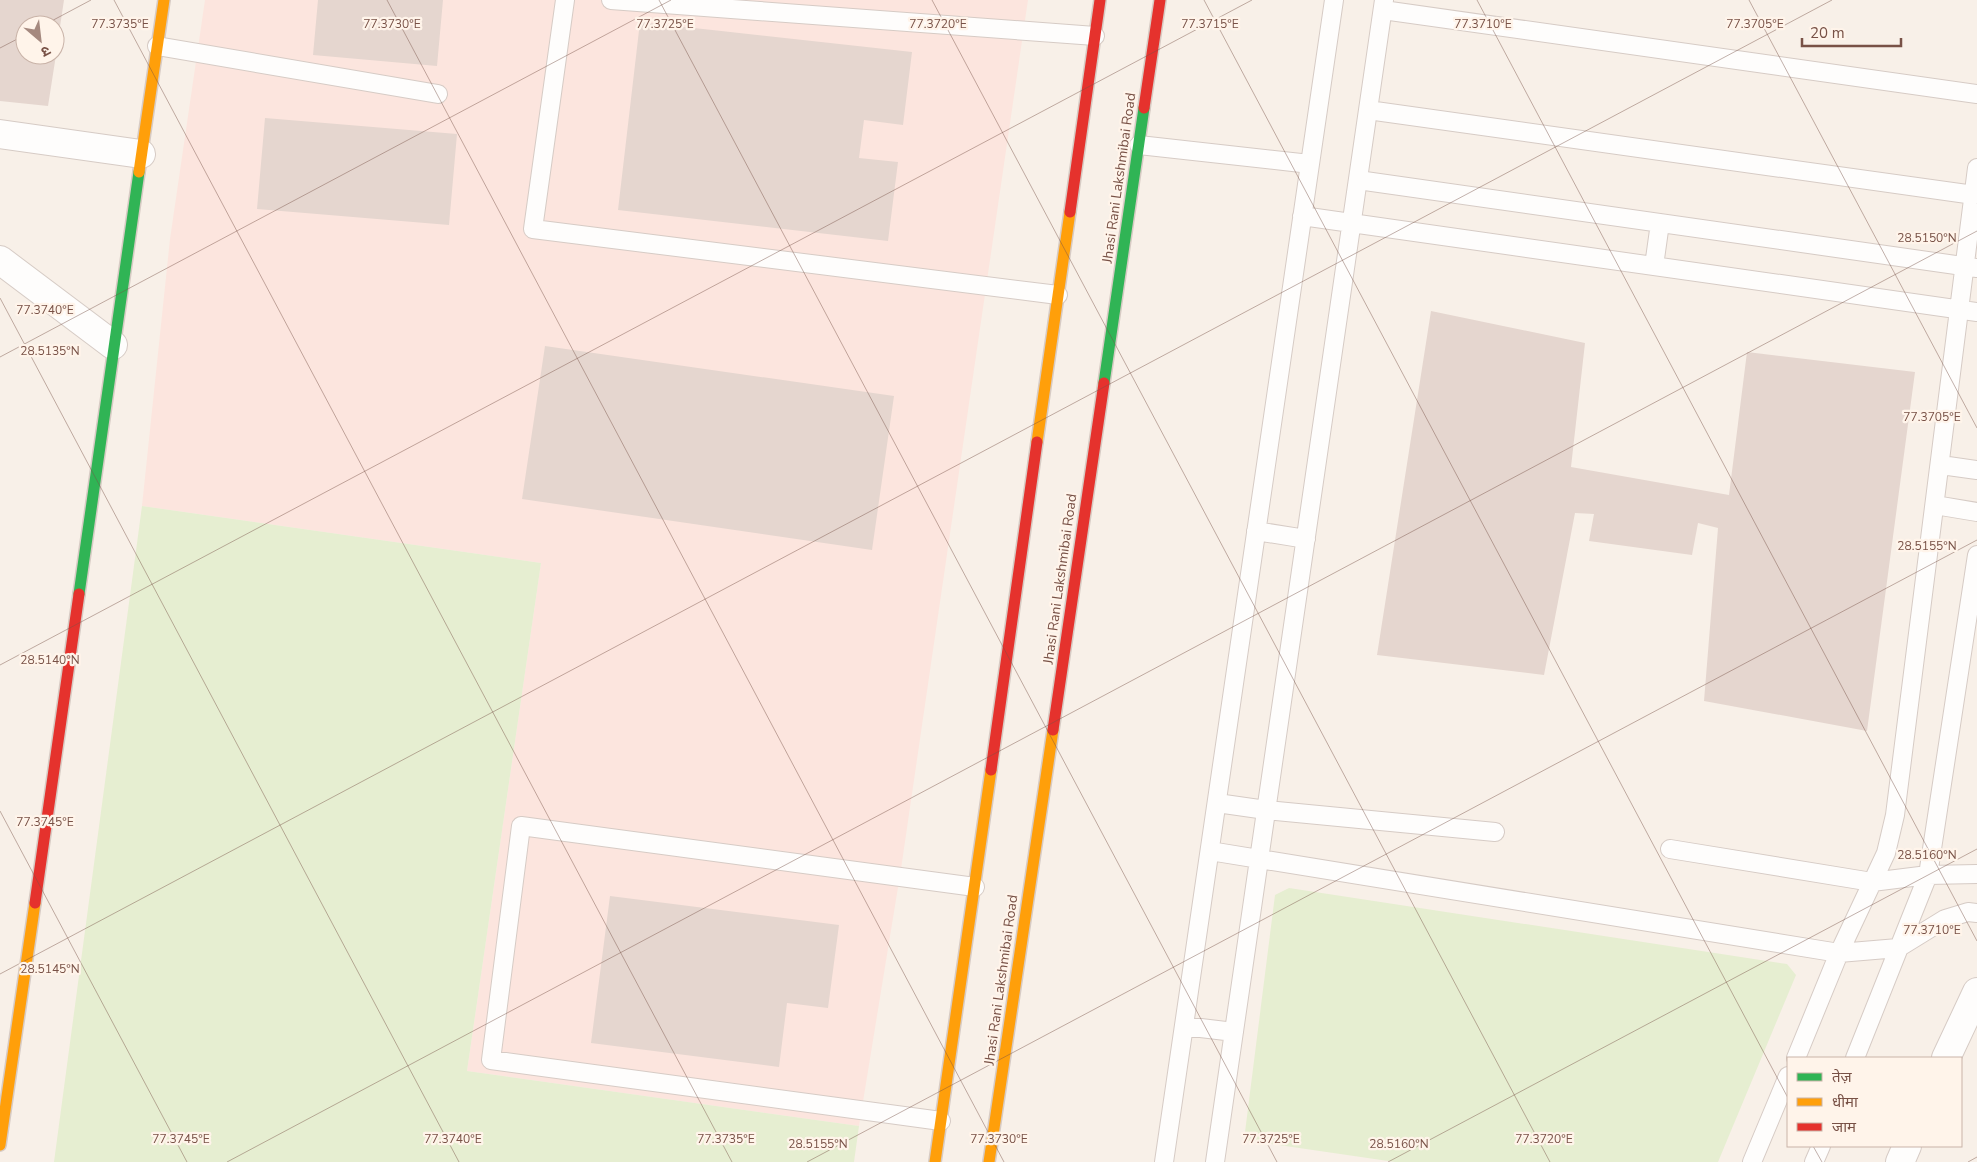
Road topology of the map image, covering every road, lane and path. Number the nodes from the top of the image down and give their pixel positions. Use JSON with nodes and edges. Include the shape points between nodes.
{"nodes":[{"id":1,"x":164,"y":0,"type":"edge"},
{"id":2,"x":565,"y":0,"type":"edge"},
{"id":3,"x":612,"y":0,"type":"edge"},
{"id":4,"x":1100,"y":0,"type":"edge"},
{"id":5,"x":1160,"y":0,"type":"edge"},
{"id":6,"x":1334,"y":0,"type":"edge"},
{"id":7,"x":1384,"y":5,"type":"edge"},
{"id":8,"x":1095,"y":36,"type":"junction"},
{"id":9,"x":157,"y":46,"type":"junction"},
{"id":10,"x":438,"y":94,"type":"dead end"},
{"id":11,"x":1977,"y":94,"type":"edge"},
{"id":12,"x":1368,"y":110,"type":"junction"},
{"id":13,"x":0,"y":134,"type":"edge"},
{"id":14,"x":1139,"y":145,"type":"junction"},
{"id":15,"x":141,"y":154,"type":"junction"},
{"id":16,"x":1310,"y":164,"type":"junction"},
{"id":17,"x":1977,"y":168,"type":"edge"},
{"id":18,"x":1358,"y":180,"type":"junction"},
{"id":19,"x":1974,"y":195,"type":"junction"},
{"id":20,"x":1302,"y":216,"type":"junction"},
{"id":21,"x":1352,"y":223,"type":"junction"},
{"id":22,"x":1660,"y":223,"type":"junction"},
{"id":23,"x":0,"y":260,"type":"edge"},
{"id":24,"x":1654,"y":266,"type":"junction"},
{"id":25,"x":1971,"y":267,"type":"edge"},
{"id":26,"x":1058,"y":295,"type":"junction"},
{"id":27,"x":1968,"y":310,"type":"edge"},
{"id":28,"x":113,"y":345,"type":"junction"},
{"id":29,"x":1940,"y":465,"type":"junction"},
{"id":30,"x":1977,"y":470,"type":"edge"},
{"id":31,"x":1935,"y":506,"type":"junction"},
{"id":32,"x":1977,"y":512,"type":"edge"},
{"id":33,"x":1256,"y":531,"type":"junction"},
{"id":34,"x":1306,"y":539,"type":"junction"},
{"id":35,"x":1977,"y":555,"type":"edge"},
{"id":36,"x":1217,"y":803,"type":"junction"},
{"id":37,"x":1266,"y":810,"type":"junction"},
{"id":38,"x":1495,"y":832,"type":"dead end"},
{"id":39,"x":1670,"y":849,"type":"dead end"},
{"id":40,"x":1210,"y":851,"type":"junction"},
{"id":41,"x":1259,"y":858,"type":"junction"},
{"id":42,"x":1977,"y":874,"type":"edge"},
{"id":43,"x":1928,"y":876,"type":"junction"},
{"id":44,"x":1872,"y":882,"type":"junction"},
{"id":45,"x":974,"y":887,"type":"junction"},
{"id":46,"x":1977,"y":912,"type":"edge"},
{"id":47,"x":1898,"y":948,"type":"junction"},
{"id":48,"x":1840,"y":953,"type":"junction"},
{"id":49,"x":1977,"y":992,"type":"edge"},
{"id":50,"x":1184,"y":1026,"type":"junction"},
{"id":51,"x":1234,"y":1032,"type":"junction"},
{"id":52,"x":1796,"y":1057,"type":"edge"},
{"id":53,"x":1855,"y":1057,"type":"edge"},
{"id":54,"x":1946,"y":1057,"type":"edge"},
{"id":55,"x":1787,"y":1078,"type":"edge"},
{"id":56,"x":941,"y":1120,"type":"junction"},
{"id":57,"x":0,"y":1145,"type":"edge"},
{"id":58,"x":1821,"y":1147,"type":"edge"},
{"id":59,"x":1907,"y":1147,"type":"edge"},
{"id":60,"x":935,"y":1162,"type":"edge"},
{"id":61,"x":989,"y":1162,"type":"edge"},
{"id":62,"x":1164,"y":1162,"type":"edge"},
{"id":63,"x":1215,"y":1162,"type":"edge"},
{"id":64,"x":1752,"y":1162,"type":"edge"},
{"id":65,"x":1814,"y":1162,"type":"edge"},
{"id":66,"x":1900,"y":1162,"type":"edge"}],
"edges":[{"from":1,"to":9,"type":"main road"},
{"from":2,"to":26,"type":"lane","via":[[533,229]]},
{"from":3,"to":8,"type":"lane"},
{"from":4,"to":8,"type":"main road"},
{"from":5,"to":14,"type":"main road","name":"Jhasi Rani Lakshmibai Road"},
{"from":6,"to":16,"type":"lane"},
{"from":7,"to":11,"type":"lane"},
{"from":7,"to":12,"type":"lane"},
{"from":8,"to":26,"type":"main road"},
{"from":9,"to":10,"type":"lane"},
{"from":9,"to":15,"type":"main road"},
{"from":12,"to":18,"type":"lane"},
{"from":12,"to":19,"type":"lane"},
{"from":13,"to":15,"type":"street"},
{"from":14,"to":16,"type":"lane"},
{"from":14,"to":61,"type":"main road","name":"Jhasi Rani Lakshmibai Road"},
{"from":15,"to":28,"type":"main road"},
{"from":16,"to":20,"type":"lane"},
{"from":17,"to":19,"type":"lane"},
{"from":18,"to":21,"type":"lane"},
{"from":18,"to":22,"type":"lane"},
{"from":19,"to":25,"type":"lane"},
{"from":20,"to":21,"type":"lane"},
{"from":20,"to":33,"type":"lane"},
{"from":21,"to":24,"type":"lane"},
{"from":21,"to":34,"type":"lane"},
{"from":22,"to":24,"type":"lane"},
{"from":22,"to":25,"type":"lane"},
{"from":23,"to":28,"type":"street"},
{"from":24,"to":27,"type":"lane"},
{"from":25,"to":27,"type":"lane"},
{"from":26,"to":45,"type":"main road"},
{"from":27,"to":29,"type":"lane"},
{"from":28,"to":57,"type":"main road"},
{"from":29,"to":30,"type":"lane"},
{"from":29,"to":31,"type":"lane"},
{"from":31,"to":32,"type":"lane"},
{"from":31,"to":44,"type":"lane","via":[[1894,815],[1886,853]]},
{"from":33,"to":34,"type":"lane"},
{"from":33,"to":36,"type":"lane"},
{"from":34,"to":37,"type":"lane"},
{"from":35,"to":43,"type":"lane"},
{"from":36,"to":37,"type":"lane"},
{"from":36,"to":40,"type":"lane"},
{"from":37,"to":38,"type":"lane"},
{"from":37,"to":41,"type":"lane"},
{"from":39,"to":44,"type":"lane"},
{"from":40,"to":41,"type":"lane"},
{"from":40,"to":50,"type":"lane"},
{"from":41,"to":48,"type":"lane"},
{"from":41,"to":51,"type":"lane"},
{"from":42,"to":43,"type":"lane"},
{"from":43,"to":44,"type":"lane"},
{"from":43,"to":47,"type":"lane"},
{"from":44,"to":48,"type":"lane"},
{"from":45,"to":56,"type":"main road"},
{"from":45,"to":56,"type":"lane","via":[[522,826],[491,1060]]},
{"from":46,"to":47,"type":"lane","via":[[1945,919]]},
{"from":47,"to":48,"type":"lane"},
{"from":47,"to":53,"type":"lane"},
{"from":48,"to":52,"type":"lane"},
{"from":49,"to":54,"type":"street"},
{"from":50,"to":51,"type":"lane"},
{"from":50,"to":62,"type":"lane"},
{"from":51,"to":63,"type":"lane"},
{"from":55,"to":64,"type":"lane"},
{"from":56,"to":60,"type":"main road"},
{"from":58,"to":65,"type":"lane"},
{"from":59,"to":66,"type":"street"}]}
